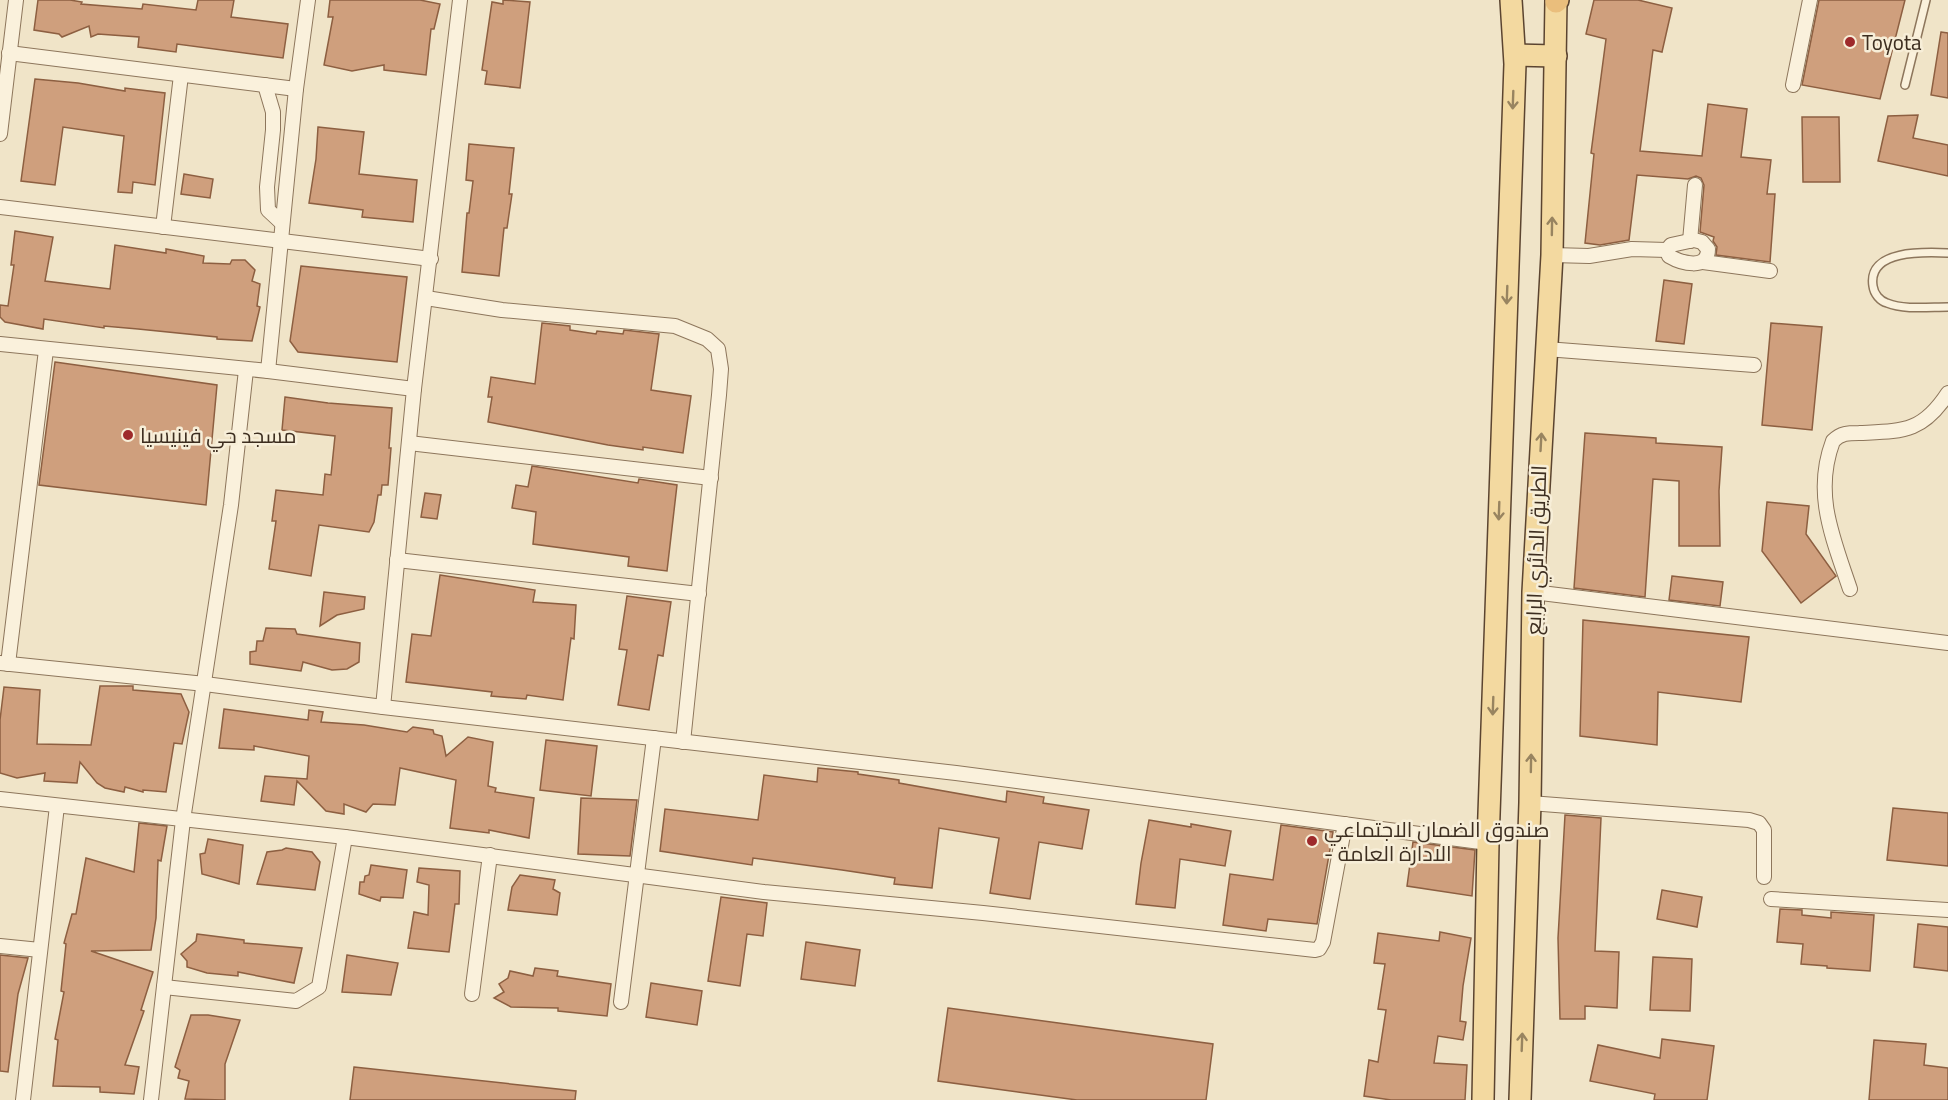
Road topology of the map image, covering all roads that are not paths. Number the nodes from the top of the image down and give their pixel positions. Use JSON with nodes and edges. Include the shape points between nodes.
{"nodes":[{"id":1,"x":16,"y":0,"type":"edge"},
{"id":2,"x":308,"y":0,"type":"edge"},
{"id":3,"x":460,"y":0,"type":"edge"},
{"id":4,"x":1511,"y":0,"type":"edge"},
{"id":5,"x":1810,"y":0,"type":"edge"},
{"id":6,"x":1926,"y":0,"type":"edge"},
{"id":7,"x":1557,"y":1,"type":"edge"},
{"id":8,"x":9,"y":53,"type":"junction"},
{"id":9,"x":1515,"y":55,"type":"junction"},
{"id":10,"x":1556,"y":56,"type":"junction"},
{"id":11,"x":182,"y":75,"type":"junction"},
{"id":12,"x":265,"y":85,"type":"junction"},
{"id":13,"x":1792,"y":85,"type":"dead end"},
{"id":14,"x":1905,"y":85,"type":"dead end"},
{"id":15,"x":296,"y":89,"type":"junction"},
{"id":16,"x":0,"y":134,"type":"edge"},
{"id":17,"x":1695,"y":184,"type":"dead end"},
{"id":18,"x":0,"y":207,"type":"edge"},
{"id":19,"x":282,"y":223,"type":"junction"},
{"id":20,"x":163,"y":227,"type":"junction"},
{"id":21,"x":281,"y":241,"type":"junction"},
{"id":22,"x":1690,"y":241,"type":"junction"},
{"id":23,"x":1667,"y":250,"type":"junction"},
{"id":24,"x":1948,"y":253,"type":"edge"},
{"id":25,"x":1552,"y":255,"type":"junction"},
{"id":26,"x":431,"y":259,"type":"junction"},
{"id":27,"x":1703,"y":262,"type":"junction"},
{"id":28,"x":1770,"y":271,"type":"dead end"},
{"id":29,"x":426,"y":298,"type":"junction"},
{"id":30,"x":1948,"y":307,"type":"edge"},
{"id":31,"x":0,"y":344,"type":"edge"},
{"id":32,"x":1546,"y":349,"type":"junction"},
{"id":33,"x":46,"y":350,"type":"junction"},
{"id":34,"x":1754,"y":365,"type":"dead end"},
{"id":35,"x":246,"y":370,"type":"junction"},
{"id":36,"x":268,"y":371,"type":"junction"},
{"id":37,"x":414,"y":389,"type":"junction"},
{"id":38,"x":1948,"y":393,"type":"edge"},
{"id":39,"x":409,"y":443,"type":"junction"},
{"id":40,"x":711,"y":478,"type":"junction"},
{"id":41,"x":397,"y":560,"type":"junction"},
{"id":42,"x":1850,"y":589,"type":"dead end"},
{"id":43,"x":1533,"y":592,"type":"junction"},
{"id":44,"x":699,"y":594,"type":"junction"},
{"id":45,"x":1948,"y":643,"type":"edge"},
{"id":46,"x":4,"y":663,"type":"edge"},
{"id":47,"x":205,"y":684,"type":"junction"},
{"id":48,"x":383,"y":707,"type":"junction"},
{"id":49,"x":654,"y":738,"type":"junction"},
{"id":50,"x":684,"y":741,"type":"junction"},
{"id":51,"x":0,"y":799,"type":"edge"},
{"id":52,"x":1530,"y":803,"type":"junction"},
{"id":53,"x":57,"y":806,"type":"junction"},
{"id":54,"x":183,"y":820,"type":"junction"},
{"id":55,"x":1345,"y":824,"type":"junction"},
{"id":56,"x":345,"y":837,"type":"junction"},
{"id":57,"x":1488,"y":843,"type":"junction"},
{"id":58,"x":490,"y":855,"type":"junction"},
{"id":59,"x":638,"y":876,"type":"junction"},
{"id":60,"x":1764,"y":877,"type":"dead end"},
{"id":61,"x":1771,"y":899,"type":"dead end"},
{"id":62,"x":1948,"y":910,"type":"edge"},
{"id":63,"x":0,"y":946,"type":"edge"},
{"id":64,"x":39,"y":951,"type":"junction"},
{"id":65,"x":164,"y":987,"type":"junction"},
{"id":66,"x":472,"y":994,"type":"dead end"},
{"id":67,"x":621,"y":1002,"type":"dead end"},
{"id":68,"x":23,"y":1100,"type":"edge"},
{"id":69,"x":151,"y":1100,"type":"edge"},
{"id":70,"x":1483,"y":1100,"type":"edge"},
{"id":71,"x":1520,"y":1100,"type":"edge"}],
"edges":[{"from":1,"to":8,"type":"street"},
{"from":2,"to":15,"type":"street"},
{"from":3,"to":26,"type":"street"},
{"from":4,"to":9,"type":"main road","name":"الطريق الدائري الرابع"},
{"from":5,"to":13,"type":"street"},
{"from":6,"to":14,"type":"lane"},
{"from":7,"to":10,"type":"main road","name":"الطريق الدائري الرابع"},
{"from":8,"to":11,"type":"street"},
{"from":8,"to":16,"type":"street"},
{"from":9,"to":10,"type":"main road"},
{"from":9,"to":57,"type":"main road","name":"الطريق الدائري الرابع","one_way":true},
{"from":25,"to":10,"type":"main road","name":"الطريق الدائري الرابع","one_way":true},
{"from":11,"to":12,"type":"street"},
{"from":11,"to":20,"type":"street"},
{"from":12,"to":15,"type":"street"},
{"from":12,"to":19,"type":"street","via":[[273,112],[268,210]]},
{"from":15,"to":19,"type":"street"},
{"from":17,"to":22,"type":"street"},
{"from":18,"to":20,"type":"street"},
{"from":19,"to":21,"type":"street"},
{"from":20,"to":21,"type":"street"},
{"from":21,"to":26,"type":"street"},
{"from":21,"to":36,"type":"street"},
{"from":22,"to":23,"type":"street","via":[[1671,245]]},
{"from":22,"to":27,"type":"street","via":[[1706,245],[1708,254]]},
{"from":23,"to":25,"type":"street"},
{"from":23,"to":27,"type":"street","via":[[1672,258],[1694,264]]},
{"from":24,"to":30,"type":"lane","via":[[1898,255],[1878,267],[1872,284],[1876,295],[1886,303]]},
{"from":25,"to":32,"type":"main road","name":"الطريق الدائري الرابع"},
{"from":26,"to":29,"type":"street"},
{"from":27,"to":28,"type":"street"},
{"from":29,"to":37,"type":"street"},
{"from":29,"to":40,"type":"street","via":[[502,310],[675,326],[707,339],[718,349],[721,369]]},
{"from":31,"to":33,"type":"street"},
{"from":32,"to":34,"type":"street"},
{"from":43,"to":32,"type":"main road","name":"الطريق الدائري الرابع","one_way":true},
{"from":33,"to":35,"type":"street"},
{"from":33,"to":46,"type":"street"},
{"from":35,"to":36,"type":"street"},
{"from":35,"to":47,"type":"street"},
{"from":36,"to":37,"type":"street"},
{"from":37,"to":39,"type":"street"},
{"from":38,"to":42,"type":"street","via":[[1930,415],[1901,431],[1844,433],[1833,441],[1826,466],[1825,505]]},
{"from":39,"to":40,"type":"street"},
{"from":39,"to":41,"type":"street"},
{"from":40,"to":44,"type":"street"},
{"from":41,"to":44,"type":"street"},
{"from":41,"to":48,"type":"street"},
{"from":43,"to":45,"type":"street"},
{"from":52,"to":43,"type":"main road","name":"الطريق الدائري الرابع","one_way":true},
{"from":44,"to":50,"type":"street"},
{"from":46,"to":47,"type":"street"},
{"from":47,"to":48,"type":"street"},
{"from":47,"to":54,"type":"street"},
{"from":48,"to":49,"type":"street"},
{"from":49,"to":50,"type":"street"},
{"from":49,"to":59,"type":"street"},
{"from":50,"to":55,"type":"street"},
{"from":51,"to":53,"type":"street"},
{"from":52,"to":60,"type":"street","via":[[1759,823],[1764,830]]},
{"from":71,"to":52,"type":"main road","name":"الطريق الدائري الرابع","one_way":true},
{"from":53,"to":54,"type":"street"},
{"from":53,"to":64,"type":"street"},
{"from":54,"to":56,"type":"street"},
{"from":54,"to":65,"type":"street"},
{"from":55,"to":57,"type":"street"},
{"from":55,"to":59,"type":"street","via":[[1323,942],[1315,950]]},
{"from":56,"to":58,"type":"street"},
{"from":56,"to":65,"type":"street","via":[[319,987],[297,1001]]},
{"from":57,"to":70,"type":"main road","name":"الطريق الدائري الرابع"},
{"from":58,"to":59,"type":"street"},
{"from":58,"to":66,"type":"street"},
{"from":59,"to":67,"type":"street"},
{"from":61,"to":62,"type":"street"},
{"from":63,"to":64,"type":"street"},
{"from":64,"to":68,"type":"street"},
{"from":65,"to":69,"type":"street"}]}
